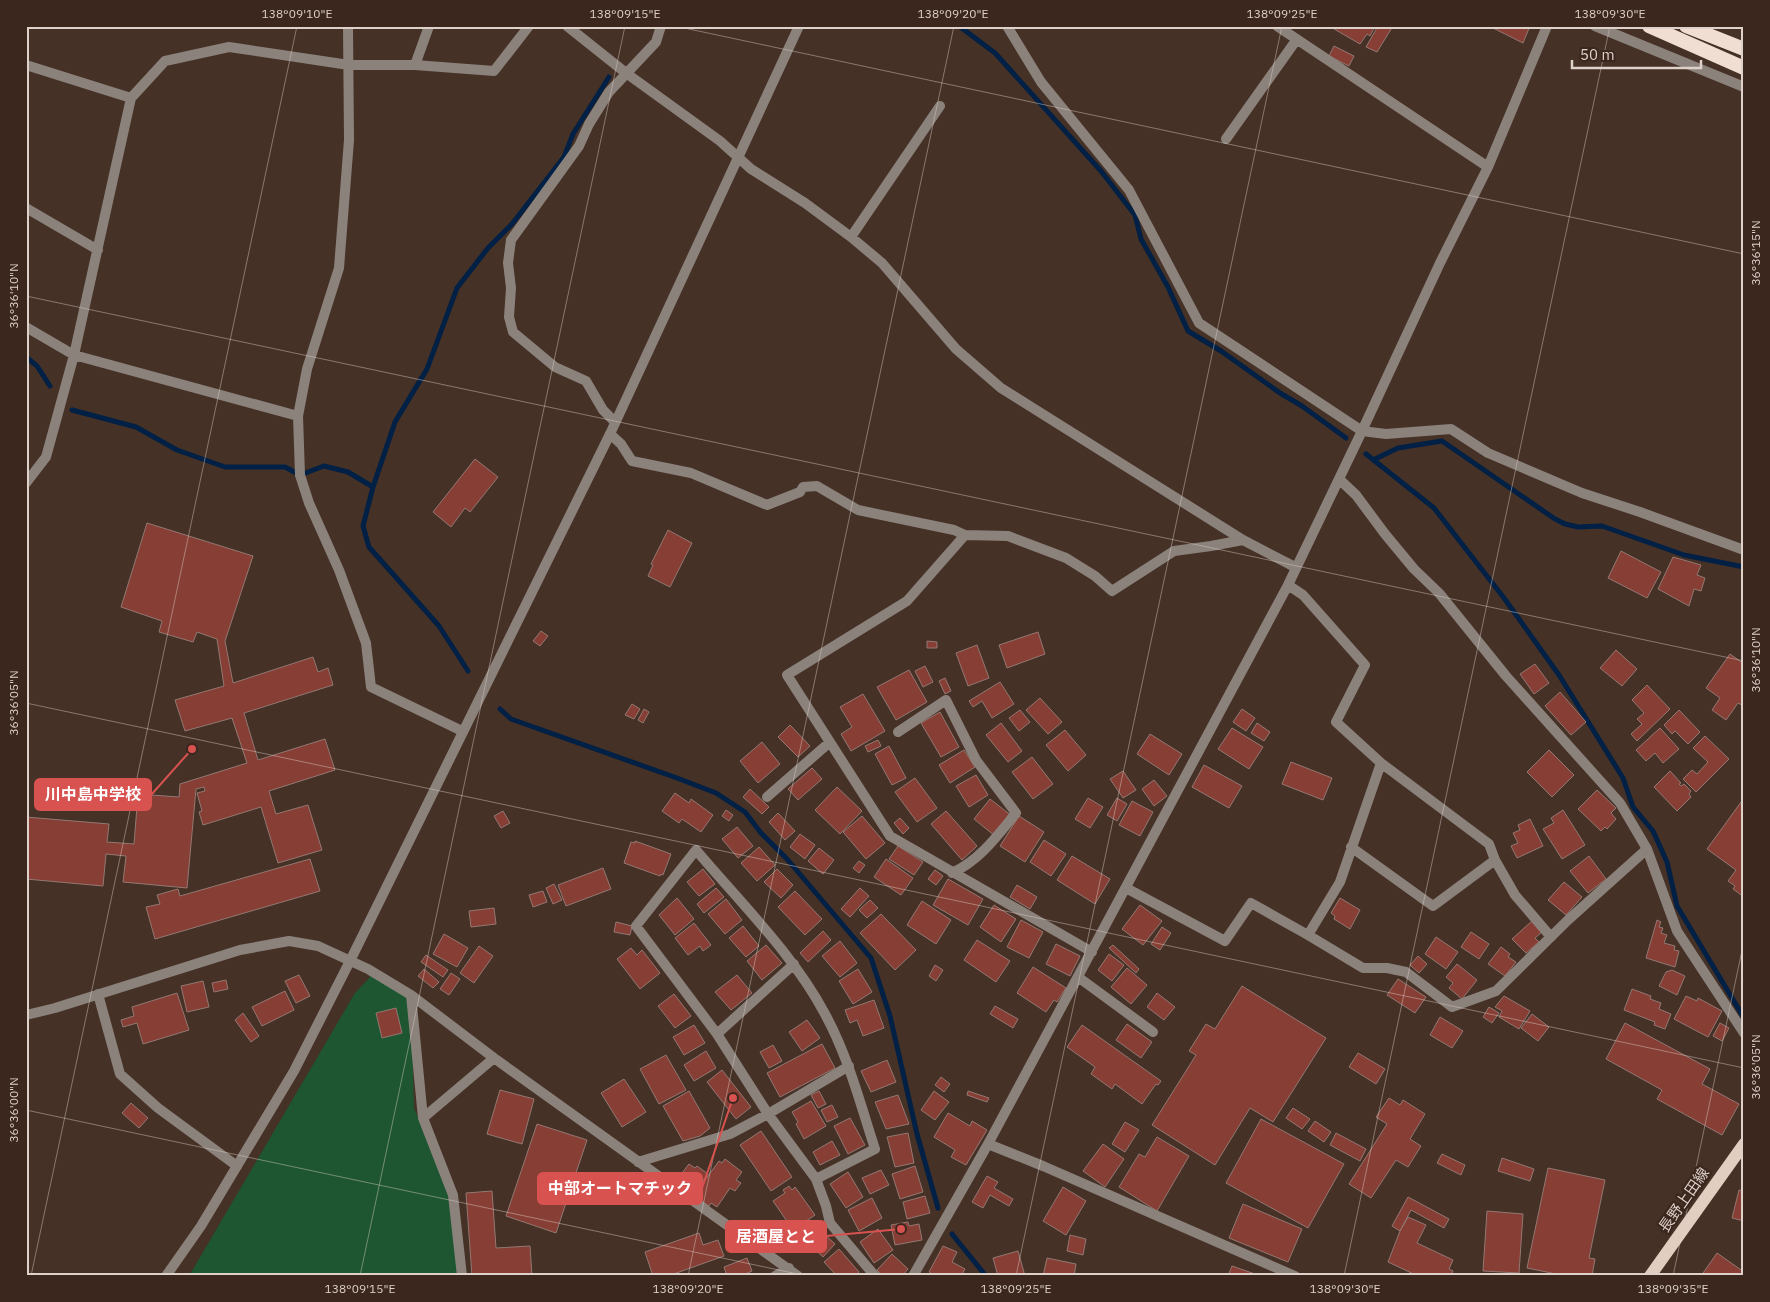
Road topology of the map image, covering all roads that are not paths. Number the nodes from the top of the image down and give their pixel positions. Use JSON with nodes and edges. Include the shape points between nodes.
{"nodes":[{"id":1,"x":348,"y":26,"type":"edge"},
{"id":2,"x":429,"y":26,"type":"edge"},
{"id":3,"x":529,"y":26,"type":"edge"},
{"id":4,"x":567,"y":26,"type":"edge"},
{"id":5,"x":661,"y":26,"type":"edge"},
{"id":6,"x":799,"y":26,"type":"edge"},
{"id":7,"x":1008,"y":26,"type":"edge"},
{"id":8,"x":1277,"y":26,"type":"edge"},
{"id":9,"x":1547,"y":26,"type":"edge"},
{"id":10,"x":1595,"y":26,"type":"edge"},
{"id":11,"x":1649,"y":26,"type":"edge"},
{"id":12,"x":1686,"y":26,"type":"edge"},
{"id":13,"x":1710,"y":26,"type":"edge"},
{"id":14,"x":1297,"y":39,"type":"junction"},
{"id":15,"x":1744,"y":40,"type":"edge"},
{"id":16,"x":1744,"y":49,"type":"edge"},
{"id":17,"x":26,"y":65,"type":"edge"},
{"id":18,"x":350,"y":65,"type":"junction"},
{"id":19,"x":415,"y":65,"type":"junction"},
{"id":20,"x":1744,"y":68,"type":"edge"},
{"id":21,"x":626,"y":73,"type":"junction"},
{"id":22,"x":1744,"y":87,"type":"edge"},
{"id":23,"x":131,"y":98,"type":"junction"},
{"id":24,"x":940,"y":106,"type":"dead end"},
{"id":25,"x":1226,"y":139,"type":"dead end"},
{"id":26,"x":738,"y":158,"type":"junction"},
{"id":27,"x":1488,"y":167,"type":"junction"},
{"id":28,"x":26,"y":208,"type":"edge"},
{"id":29,"x":850,"y":237,"type":"junction"},
{"id":30,"x":98,"y":250,"type":"junction"},
{"id":31,"x":26,"y":327,"type":"edge"},
{"id":32,"x":74,"y":355,"type":"junction"},
{"id":33,"x":298,"y":416,"type":"junction"},
{"id":34,"x":615,"y":422,"type":"junction"},
{"id":35,"x":1362,"y":431,"type":"junction"},
{"id":36,"x":610,"y":434,"type":"junction"},
{"id":37,"x":1339,"y":479,"type":"junction"},
{"id":38,"x":26,"y":482,"type":"edge"},
{"id":39,"x":965,"y":535,"type":"junction"},
{"id":40,"x":1243,"y":540,"type":"junction"},
{"id":41,"x":1744,"y":550,"type":"edge"},
{"id":42,"x":1296,"y":567,"type":"junction"},
{"id":43,"x":1288,"y":585,"type":"junction"},
{"id":44,"x":462,"y":732,"type":"junction"},
{"id":45,"x":898,"y":732,"type":"dead end"},
{"id":46,"x":830,"y":742,"type":"junction"},
{"id":47,"x":1381,"y":763,"type":"junction"},
{"id":48,"x":767,"y":797,"type":"dead end"},
{"id":49,"x":1351,"y":847,"type":"junction"},
{"id":50,"x":1648,"y":849,"type":"junction"},
{"id":51,"x":1495,"y":860,"type":"junction"},
{"id":52,"x":952,"y":873,"type":"junction"},
{"id":53,"x":1126,"y":888,"type":"junction"},
{"id":54,"x":1308,"y":935,"type":"junction"},
{"id":55,"x":1551,"y":937,"type":"junction"},
{"id":56,"x":1092,"y":952,"type":"junction"},
{"id":57,"x":350,"y":961,"type":"junction"},
{"id":58,"x":794,"y":964,"type":"junction"},
{"id":59,"x":1078,"y":978,"type":"junction"},
{"id":60,"x":98,"y":994,"type":"junction"},
{"id":61,"x":411,"y":995,"type":"junction"},
{"id":62,"x":26,"y":1015,"type":"edge"},
{"id":63,"x":1153,"y":1032,"type":"dead end"},
{"id":64,"x":1744,"y":1033,"type":"edge"},
{"id":65,"x":717,"y":1034,"type":"junction"},
{"id":66,"x":494,"y":1058,"type":"junction"},
{"id":67,"x":848,"y":1066,"type":"junction"},
{"id":68,"x":768,"y":1114,"type":"junction"},
{"id":69,"x":423,"y":1118,"type":"junction"},
{"id":70,"x":988,"y":1144,"type":"junction"},
{"id":71,"x":1744,"y":1144,"type":"edge"},
{"id":72,"x":638,"y":1162,"type":"junction"},
{"id":73,"x":237,"y":1166,"type":"junction"},
{"id":74,"x":816,"y":1179,"type":"junction"},
{"id":75,"x":788,"y":1268,"type":"junction"},
{"id":76,"x":166,"y":1276,"type":"edge"},
{"id":77,"x":462,"y":1276,"type":"edge"},
{"id":78,"x":775,"y":1276,"type":"edge"},
{"id":79,"x":798,"y":1276,"type":"edge"},
{"id":80,"x":875,"y":1276,"type":"edge"},
{"id":81,"x":913,"y":1276,"type":"edge"},
{"id":82,"x":1295,"y":1276,"type":"edge"},
{"id":83,"x":1650,"y":1276,"type":"edge"}],
"edges":[{"from":1,"to":18,"type":"street"},
{"from":2,"to":19,"type":"street"},
{"from":3,"to":19,"type":"street","via":[[494,71]]},
{"from":4,"to":21,"type":"street"},
{"from":5,"to":21,"type":"street","via":[[656,42]]},
{"from":6,"to":26,"type":"street"},
{"from":7,"to":35,"type":"street","via":[[1041,82],[1129,190],[1199,323]]},
{"from":8,"to":14,"type":"street"},
{"from":9,"to":27,"type":"street"},
{"from":10,"to":22,"type":"street"},
{"from":11,"to":20,"type":"highway"},
{"from":12,"to":16,"type":"highway"},
{"from":13,"to":15,"type":"highway"},
{"from":14,"to":25,"type":"street"},
{"from":14,"to":27,"type":"street"},
{"from":17,"to":23,"type":"street"},
{"from":18,"to":19,"type":"street"},
{"from":18,"to":23,"type":"street","via":[[229,47],[165,61]]},
{"from":18,"to":33,"type":"street","via":[[350,140],[339,268],[307,369]]},
{"from":21,"to":26,"type":"street","via":[[720,141]]},
{"from":21,"to":34,"type":"street","via":[[609,92],[579,146],[510,240],[508,262],[509,317],[513,332],[555,367],[586,381],[603,410]]},
{"from":23,"to":30,"type":"street"},
{"from":24,"to":29,"type":"street"},
{"from":26,"to":29,"type":"street"},
{"from":26,"to":34,"type":"street"},
{"from":27,"to":35,"type":"street"},
{"from":28,"to":30,"type":"street"},
{"from":29,"to":40,"type":"street","via":[[882,263],[956,349],[1001,388]]},
{"from":30,"to":32,"type":"street"},
{"from":31,"to":32,"type":"street"},
{"from":32,"to":33,"type":"street"},
{"from":32,"to":38,"type":"street","via":[[46,457]]},
{"from":33,"to":44,"type":"street","via":[[300,475],[366,644],[371,687]]},
{"from":34,"to":36,"type":"street"},
{"from":35,"to":37,"type":"street"},
{"from":35,"to":41,"type":"street","via":[[1386,434],[1451,429],[1488,453],[1582,493]]},
{"from":36,"to":39,"type":"street","via":[[632,461],[691,473],[767,505],[800,492],[803,487],[816,486],[858,510]]},
{"from":36,"to":44,"type":"street"},
{"from":37,"to":42,"type":"street"},
{"from":37,"to":50,"type":"street","via":[[1356,495],[1414,569],[1439,593],[1506,676],[1620,803]]},
{"from":39,"to":40,"type":"street","via":[[1008,536],[1066,558],[1112,591],[1174,551]]},
{"from":39,"to":46,"type":"street","via":[[907,601],[788,675]]},
{"from":40,"to":42,"type":"street"},
{"from":42,"to":43,"type":"street"},
{"from":43,"to":47,"type":"street","via":[[1303,595],[1365,665],[1336,722]]},
{"from":43,"to":53,"type":"street"},
{"from":44,"to":57,"type":"street"},
{"from":45,"to":52,"type":"street","via":[[946,700],[976,760],[1016,813],[987,849]]},
{"from":46,"to":48,"type":"street"},
{"from":46,"to":52,"type":"street","via":[[890,836]]},
{"from":47,"to":49,"type":"street"},
{"from":47,"to":51,"type":"street","via":[[1489,844]]},
{"from":49,"to":51,"type":"street","via":[[1433,906]]},
{"from":49,"to":54,"type":"street","via":[[1340,882]]},
{"from":50,"to":55,"type":"street"},
{"from":50,"to":64,"type":"street","via":[[1677,931]]},
{"from":51,"to":55,"type":"street","via":[[1515,894]]},
{"from":52,"to":56,"type":"street"},
{"from":53,"to":54,"type":"street","via":[[1225,941],[1251,903]]},
{"from":53,"to":56,"type":"street"},
{"from":54,"to":55,"type":"street","via":[[1363,968],[1406,972],[1452,1007],[1496,991]]},
{"from":56,"to":59,"type":"street"},
{"from":57,"to":60,"type":"street","via":[[318,946],[289,941],[240,950]]},
{"from":57,"to":61,"type":"street"},
{"from":57,"to":73,"type":"street","via":[[294,1071]]},
{"from":58,"to":65,"type":"street"},
{"from":58,"to":65,"type":"street","via":[[696,850],[636,926]]},
{"from":58,"to":67,"type":"street","via":[[825,1013]]},
{"from":59,"to":63,"type":"street"},
{"from":59,"to":70,"type":"street"},
{"from":60,"to":62,"type":"street"},
{"from":60,"to":73,"type":"street","via":[[120,1074],[158,1108]]},
{"from":61,"to":66,"type":"street"},
{"from":61,"to":69,"type":"street"},
{"from":65,"to":68,"type":"street"},
{"from":66,"to":69,"type":"street"},
{"from":66,"to":72,"type":"street"},
{"from":67,"to":68,"type":"street"},
{"from":67,"to":74,"type":"street","via":[[875,1149]]},
{"from":68,"to":72,"type":"street","via":[[730,1134]]},
{"from":68,"to":74,"type":"street"},
{"from":69,"to":77,"type":"street","via":[[453,1195]]},
{"from":70,"to":81,"type":"street"},
{"from":70,"to":82,"type":"street"},
{"from":71,"to":83,"type":"main road","name":"長野上田線"},
{"from":72,"to":75,"type":"street"},
{"from":73,"to":76,"type":"street"},
{"from":74,"to":80,"type":"street","via":[[830,1223]]},
{"from":75,"to":78,"type":"street"},
{"from":75,"to":79,"type":"street"}]}
